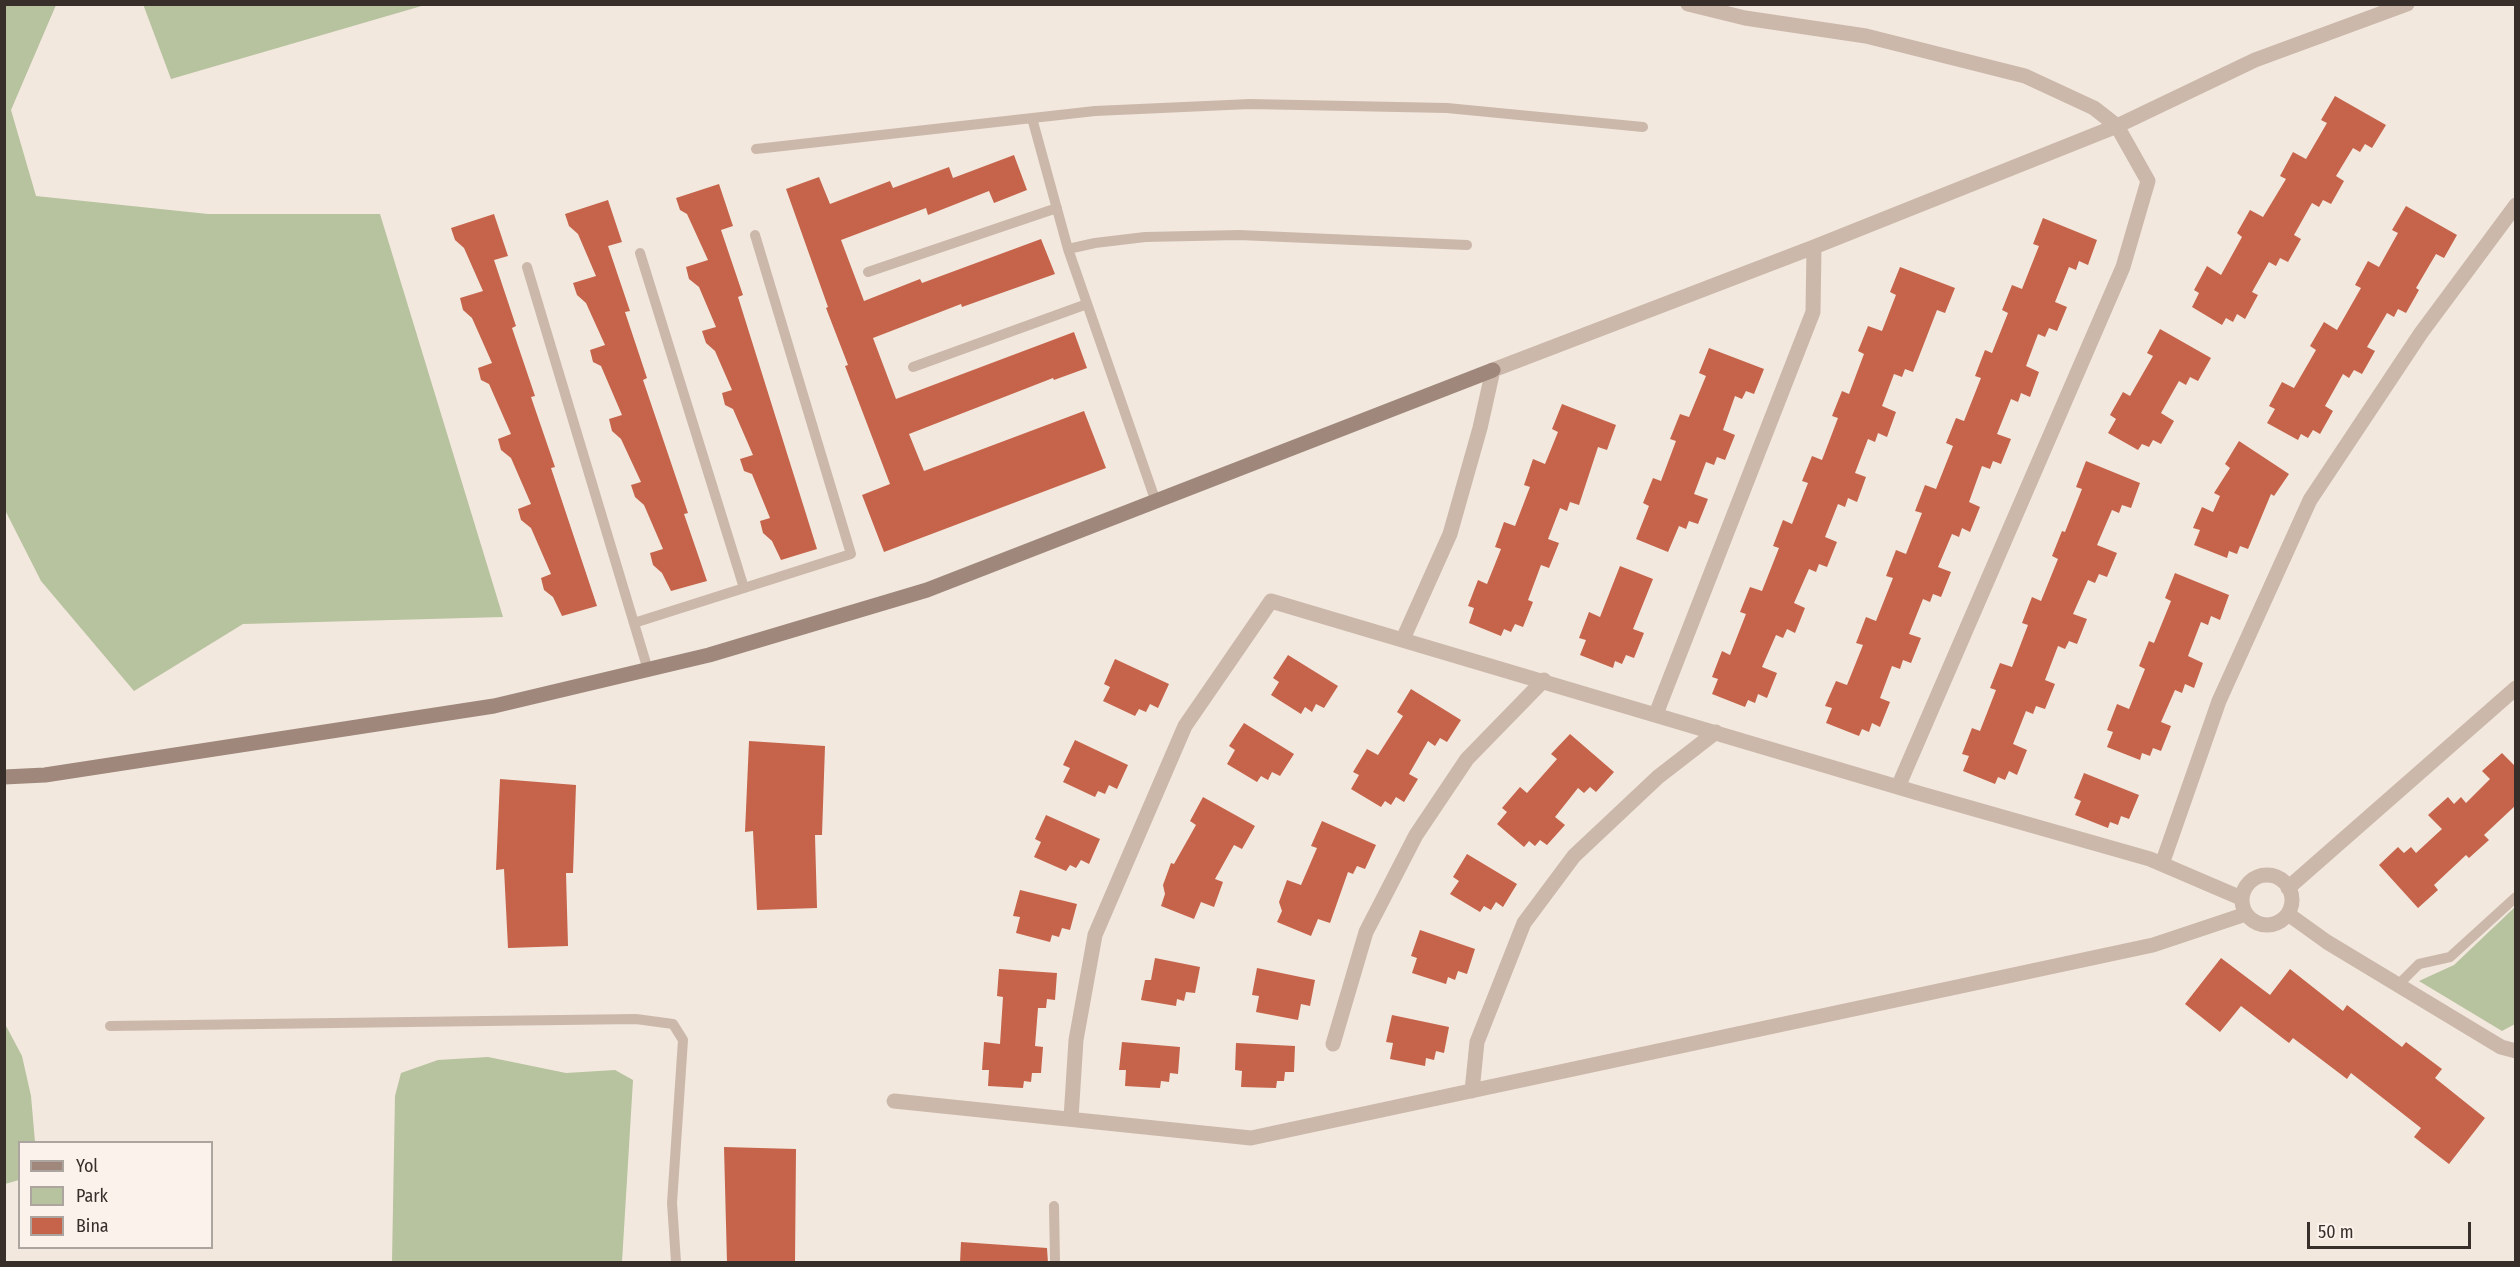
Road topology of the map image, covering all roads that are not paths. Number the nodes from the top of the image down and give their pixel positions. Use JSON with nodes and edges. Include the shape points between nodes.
{"nodes":[{"id":1,"x":1688,"y":4,"type":"edge"},
{"id":2,"x":2407,"y":4,"type":"edge"},
{"id":3,"x":1032,"y":118,"type":"junction"},
{"id":4,"x":2117,"y":126,"type":"junction"},
{"id":5,"x":1643,"y":127,"type":"dead end"},
{"id":6,"x":756,"y":149,"type":"dead end"},
{"id":7,"x":2516,"y":205,"type":"edge"},
{"id":8,"x":1057,"y":208,"type":"junction"},
{"id":9,"x":755,"y":235,"type":"dead end"},
{"id":10,"x":1467,"y":245,"type":"dead end"},
{"id":11,"x":1814,"y":247,"type":"junction"},
{"id":12,"x":1068,"y":249,"type":"junction"},
{"id":13,"x":640,"y":253,"type":"dead end"},
{"id":14,"x":527,"y":267,"type":"dead end"},
{"id":15,"x":868,"y":272,"type":"dead end"},
{"id":16,"x":1087,"y":304,"type":"junction"},
{"id":17,"x":913,"y":367,"type":"dead end"},
{"id":18,"x":1493,"y":370,"type":"junction"},
{"id":19,"x":1156,"y":502,"type":"junction"},
{"id":20,"x":744,"y":588,"type":"junction"},
{"id":21,"x":634,"y":623,"type":"junction"},
{"id":22,"x":1403,"y":639,"type":"junction"},
{"id":23,"x":648,"y":670,"type":"junction"},
{"id":24,"x":1544,"y":680,"type":"junction"},
{"id":25,"x":2516,"y":688,"type":"edge"},
{"id":26,"x":1656,"y":714,"type":"junction"},
{"id":27,"x":1716,"y":732,"type":"junction"},
{"id":28,"x":4,"y":777,"type":"edge"},
{"id":29,"x":1898,"y":787,"type":"junction"},
{"id":30,"x":2162,"y":864,"type":"junction"},
{"id":31,"x":2288,"y":888,"type":"junction"},
{"id":32,"x":2516,"y":897,"type":"edge"},
{"id":33,"x":2241,"y":898,"type":"junction"},
{"id":34,"x":2246,"y":914,"type":"junction"},
{"id":35,"x":2288,"y":914,"type":"junction"},
{"id":36,"x":2398,"y":985,"type":"junction"},
{"id":37,"x":110,"y":1026,"type":"dead end"},
{"id":38,"x":1333,"y":1044,"type":"dead end"},
{"id":39,"x":2516,"y":1052,"type":"edge"},
{"id":40,"x":1472,"y":1090,"type":"junction"},
{"id":41,"x":894,"y":1101,"type":"dead end"},
{"id":42,"x":1071,"y":1118,"type":"junction"},
{"id":43,"x":1054,"y":1206,"type":"dead end"},
{"id":44,"x":676,"y":1263,"type":"edge"},
{"id":45,"x":1055,"y":1263,"type":"edge"}],
"edges":[{"from":1,"to":4,"type":"street","via":[[1745,18],[1866,36],[2025,76],[2094,108]]},
{"from":2,"to":4,"type":"street","via":[[2255,60]]},
{"from":3,"to":5,"type":"lane","via":[[1095,111],[1262,104],[1447,108]]},
{"from":3,"to":6,"type":"lane"},
{"from":3,"to":8,"type":"lane"},
{"from":4,"to":11,"type":"street"},
{"from":4,"to":29,"type":"street","via":[[2148,181],[2123,267]]},
{"from":7,"to":30,"type":"street","via":[[2421,333],[2310,500],[2219,700]]},
{"from":8,"to":12,"type":"lane"},
{"from":8,"to":15,"type":"lane"},
{"from":9,"to":20,"type":"lane","via":[[851,554]]},
{"from":10,"to":12,"type":"lane","via":[[1239,235],[1146,237]]},
{"from":11,"to":18,"type":"street"},
{"from":11,"to":26,"type":"street","via":[[1813,312]]},
{"from":12,"to":16,"type":"lane"},
{"from":13,"to":20,"type":"lane"},
{"from":14,"to":21,"type":"lane"},
{"from":16,"to":17,"type":"lane"},
{"from":16,"to":19,"type":"lane"},
{"from":18,"to":19,"type":"street"},
{"from":18,"to":22,"type":"street","via":[[1450,534]]},
{"from":19,"to":23,"type":"street","via":[[927,590]]},
{"from":20,"to":21,"type":"lane"},
{"from":21,"to":23,"type":"lane"},
{"from":22,"to":24,"type":"street"},
{"from":22,"to":42,"type":"street","via":[[1271,601],[1235,650],[1185,726],[1095,935],[1076,1040]]},
{"from":23,"to":28,"type":"street","via":[[494,706],[45,775]]},
{"from":24,"to":26,"type":"street"},
{"from":24,"to":38,"type":"street","via":[[1467,759],[1416,835],[1366,932]]},
{"from":25,"to":31,"type":"street"},
{"from":26,"to":27,"type":"street"},
{"from":27,"to":29,"type":"street"},
{"from":27,"to":40,"type":"street","via":[[1658,777],[1574,856],[1524,923],[1477,1042]]},
{"from":29,"to":30,"type":"street"},
{"from":30,"to":33,"type":"street"},
{"from":31,"to":33,"type":"street","via":[[2279,878],[2263,875],[2248,883]]},
{"from":31,"to":35,"type":"street","via":[[2292,898]]},
{"from":32,"to":36,"type":"lane","via":[[2450,957],[2419,964]]},
{"from":33,"to":34,"type":"street"},
{"from":34,"to":35,"type":"street","via":[[2267,925]]},
{"from":34,"to":40,"type":"street","via":[[2153,945]]},
{"from":35,"to":36,"type":"street"},
{"from":36,"to":39,"type":"street","via":[[2501,1047]]},
{"from":37,"to":44,"type":"lane","via":[[636,1019],[673,1024],[682,1040],[672,1203]]},
{"from":40,"to":42,"type":"street","via":[[1251,1138]]},
{"from":41,"to":42,"type":"street"},
{"from":43,"to":45,"type":"lane"}]}
